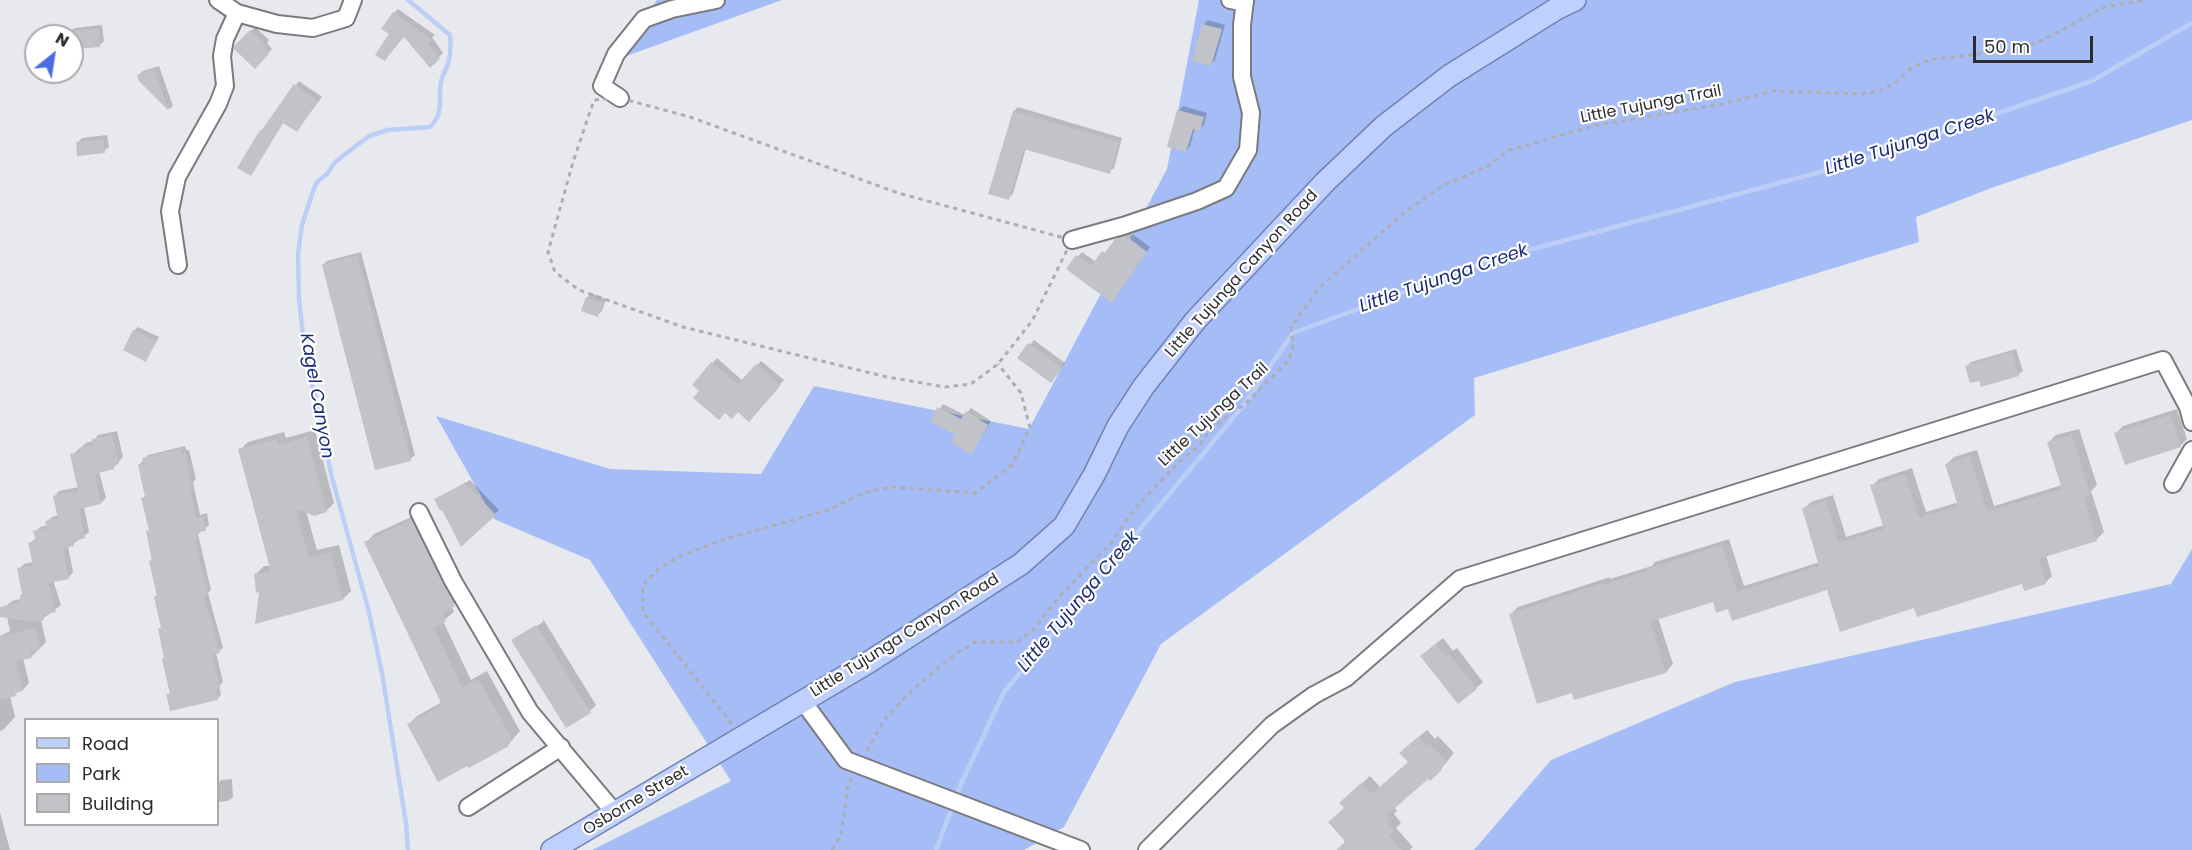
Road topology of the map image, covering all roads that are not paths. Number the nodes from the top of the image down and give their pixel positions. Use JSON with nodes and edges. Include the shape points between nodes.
{"nodes":[{"id":1,"x":218,"y":0,"type":"edge"},
{"id":2,"x":354,"y":0,"type":"edge"},
{"id":3,"x":716,"y":0,"type":"edge"},
{"id":4,"x":1575,"y":0,"type":"edge"},
{"id":5,"x":1240,"y":1,"type":"edge"},
{"id":6,"x":237,"y":13,"type":"junction"},
{"id":7,"x":620,"y":98,"type":"road end"},
{"id":8,"x":1072,"y":240,"type":"road end"},
{"id":9,"x":178,"y":266,"type":"dead end"},
{"id":10,"x":2192,"y":422,"type":"edge"},
{"id":11,"x":2192,"y":450,"type":"edge"},
{"id":12,"x":2173,"y":484,"type":"dead end"},
{"id":13,"x":419,"y":512,"type":"dead end"},
{"id":14,"x":802,"y":700,"type":"junction"},
{"id":15,"x":561,"y":747,"type":"junction"},
{"id":16,"x":719,"y":751,"type":"joint"},
{"id":17,"x":468,"y":807,"type":"dead end"},
{"id":18,"x":615,"y":813,"type":"junction"},
{"id":19,"x":552,"y":850,"type":"edge"},
{"id":20,"x":1081,"y":850,"type":"edge"},
{"id":21,"x":1148,"y":850,"type":"edge"}],
"edges":[{"from":1,"to":6,"type":"street"},
{"from":2,"to":6,"type":"street","via":[[346,18],[313,28],[277,24]]},
{"from":3,"to":7,"type":"street","via":[[644,19],[616,54],[602,86]]},
{"from":4,"to":14,"type":"main road","name":"Little Tujunga Canyon Road","via":[[1449,76],[1384,126],[1325,182],[1195,321],[1144,386],[1064,526],[1022,564]]},
{"from":5,"to":8,"type":"street","via":[[1242,77],[1251,113],[1248,150],[1226,188],[1186,205]]},
{"from":6,"to":9,"type":"street","via":[[222,56],[225,86],[177,177],[171,211]]},
{"from":10,"to":21,"type":"street","via":[[2163,360],[1460,579],[1346,678],[1272,725]]},
{"from":11,"to":12,"type":"street"},
{"from":13,"to":15,"type":"street","via":[[453,581],[531,712]]},
{"from":14,"to":16,"type":"main road","name":"Little Tujunga Canyon Road"},
{"from":14,"to":20,"type":"street","via":[[846,760]]},
{"from":15,"to":17,"type":"street"},
{"from":15,"to":18,"type":"street"},
{"from":16,"to":18,"type":"main road","name":"Osborne Street"},
{"from":18,"to":19,"type":"main road","name":"Osborne Street"}]}
